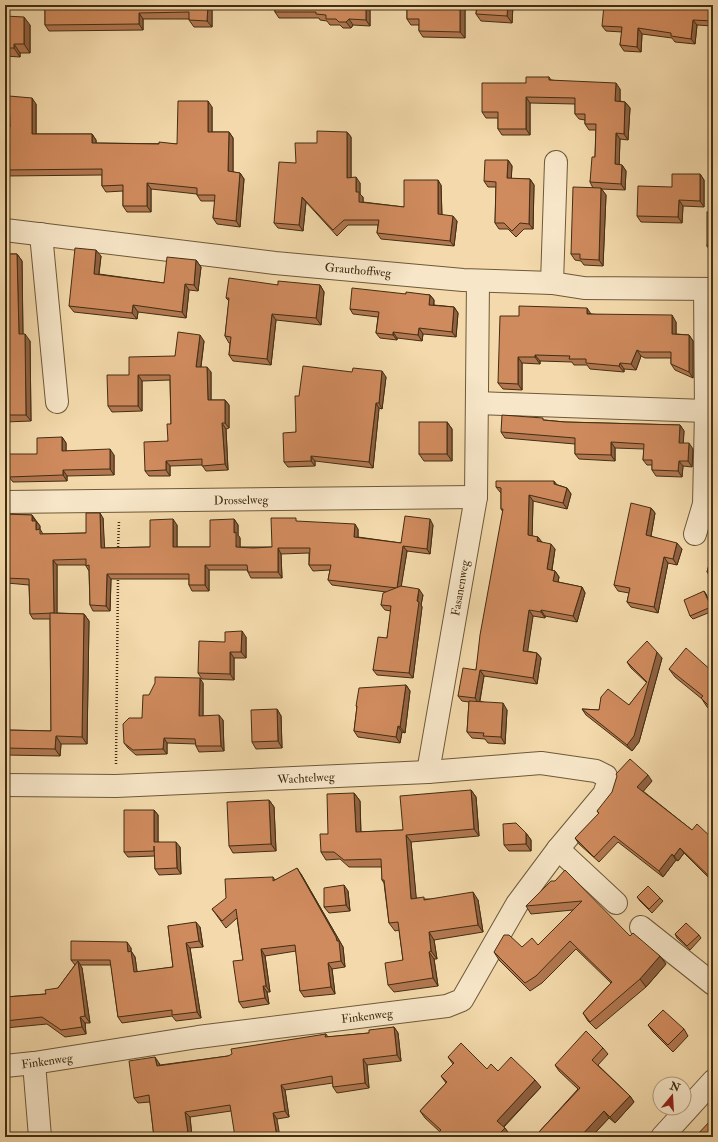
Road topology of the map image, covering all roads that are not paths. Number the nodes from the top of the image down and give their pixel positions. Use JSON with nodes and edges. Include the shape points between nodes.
{"nodes":[{"id":1,"x":556,"y":162,"type":"dead end"},
{"id":2,"x":5,"y":230,"type":"edge"},
{"id":3,"x":41,"y":234,"type":"junction"},
{"id":4,"x":478,"y":281,"type":"junction"},
{"id":5,"x":552,"y":283,"type":"junction"},
{"id":6,"x":709,"y":289,"type":"edge"},
{"id":7,"x":57,"y":402,"type":"dead end"},
{"id":8,"x":477,"y":403,"type":"junction"},
{"id":9,"x":706,"y":410,"type":"junction"},
{"id":10,"x":476,"y":497,"type":"junction"},
{"id":11,"x":5,"y":502,"type":"edge"},
{"id":12,"x":695,"y":534,"type":"dead end"},
{"id":13,"x":428,"y":772,"type":"junction"},
{"id":14,"x":606,"y":776,"type":"joint"},
{"id":15,"x":5,"y":785,"type":"edge"},
{"id":16,"x":558,"y":849,"type":"junction"},
{"id":17,"x":616,"y":903,"type":"dead end"},
{"id":18,"x":641,"y":927,"type":"dead end"},
{"id":19,"x":713,"y":984,"type":"edge"},
{"id":20,"x":34,"y":1063,"type":"junction"},
{"id":21,"x":5,"y":1066,"type":"edge"},
{"id":22,"x":713,"y":1082,"type":"edge"},
{"id":23,"x":40,"y":1137,"type":"edge"},
{"id":24,"x":662,"y":1137,"type":"edge"}],
"edges":[{"from":1,"to":5,"type":"street"},
{"from":2,"to":3,"type":"street","name":"Grauthoffweg"},
{"from":3,"to":4,"type":"street","name":"Grauthoffweg","via":[[275,263]]},
{"from":3,"to":7,"type":"street"},
{"from":4,"to":5,"type":"street","name":"Grauthoffweg"},
{"from":4,"to":8,"type":"street","name":"Fasanenweg"},
{"from":5,"to":6,"type":"street","name":"Grauthoffweg","via":[[584,288]]},
{"from":6,"to":9,"type":"street"},
{"from":8,"to":9,"type":"street"},
{"from":8,"to":10,"type":"street","name":"Fasanenweg"},
{"from":9,"to":12,"type":"street","via":[[704,504]]},
{"from":10,"to":11,"type":"street","name":"Drosselweg"},
{"from":10,"to":13,"type":"street","name":"Fasanenweg"},
{"from":13,"to":14,"type":"street","name":"Wachtelweg","via":[[541,763],[596,771]]},
{"from":13,"to":15,"type":"street","name":"Wachtelweg","via":[[116,786]]},
{"from":14,"to":16,"type":"street","name":"Finkenweg","via":[[608,783],[604,794]]},
{"from":16,"to":17,"type":"street"},
{"from":16,"to":20,"type":"street","name":"Finkenweg","via":[[517,904],[462,1000],[447,1006],[198,1036]]},
{"from":18,"to":19,"type":"street"},
{"from":20,"to":21,"type":"street","name":"Finkenweg"},
{"from":20,"to":23,"type":"street"},
{"from":22,"to":24,"type":"street"}]}
